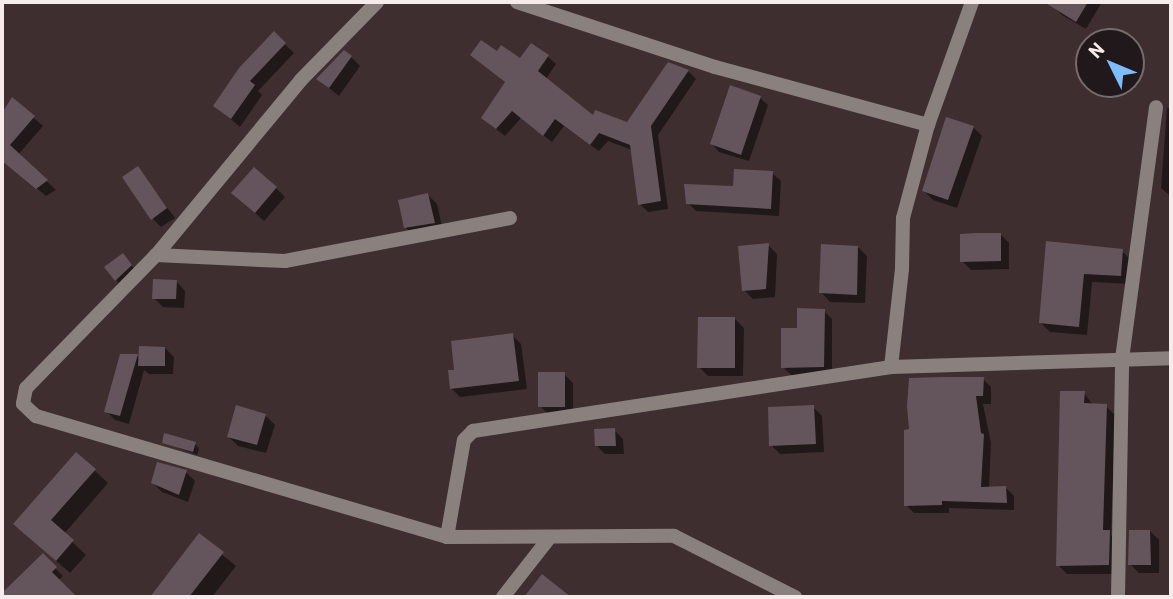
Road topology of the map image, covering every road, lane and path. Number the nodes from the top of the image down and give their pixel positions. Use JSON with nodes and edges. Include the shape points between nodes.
{"nodes":[{"id":1,"x":377,"y":2,"type":"edge"},
{"id":2,"x":516,"y":2,"type":"edge"},
{"id":3,"x":972,"y":2,"type":"edge"},
{"id":4,"x":1156,"y":107,"type":"dead end"},
{"id":5,"x":928,"y":125,"type":"junction"},
{"id":6,"x":510,"y":218,"type":"dead end"},
{"id":7,"x":156,"y":255,"type":"junction"},
{"id":8,"x":1171,"y":358,"type":"edge"},
{"id":9,"x":1122,"y":359,"type":"junction"},
{"id":10,"x":891,"y":367,"type":"junction"},
{"id":11,"x":447,"y":537,"type":"junction"},
{"id":12,"x":550,"y":537,"type":"junction"},
{"id":13,"x":503,"y":597,"type":"edge"},
{"id":14,"x":795,"y":597,"type":"edge"},
{"id":15,"x":1118,"y":597,"type":"edge"}],
"edges":[{"from":1,"to":7,"type":"street","via":[[301,80]]},
{"from":2,"to":5,"type":"street","via":[[715,67]]},
{"from":3,"to":5,"type":"street"},
{"from":4,"to":9,"type":"street"},
{"from":5,"to":10,"type":"street","via":[[903,218]]},
{"from":6,"to":7,"type":"street","via":[[285,261]]},
{"from":7,"to":11,"type":"street","via":[[26,388],[23,404],[36,416]]},
{"from":8,"to":9,"type":"street"},
{"from":9,"to":10,"type":"street"},
{"from":9,"to":15,"type":"street"},
{"from":10,"to":11,"type":"street","via":[[473,431],[464,440]]},
{"from":11,"to":12,"type":"street"},
{"from":12,"to":13,"type":"street"},
{"from":12,"to":14,"type":"street","via":[[674,536]]}]}
